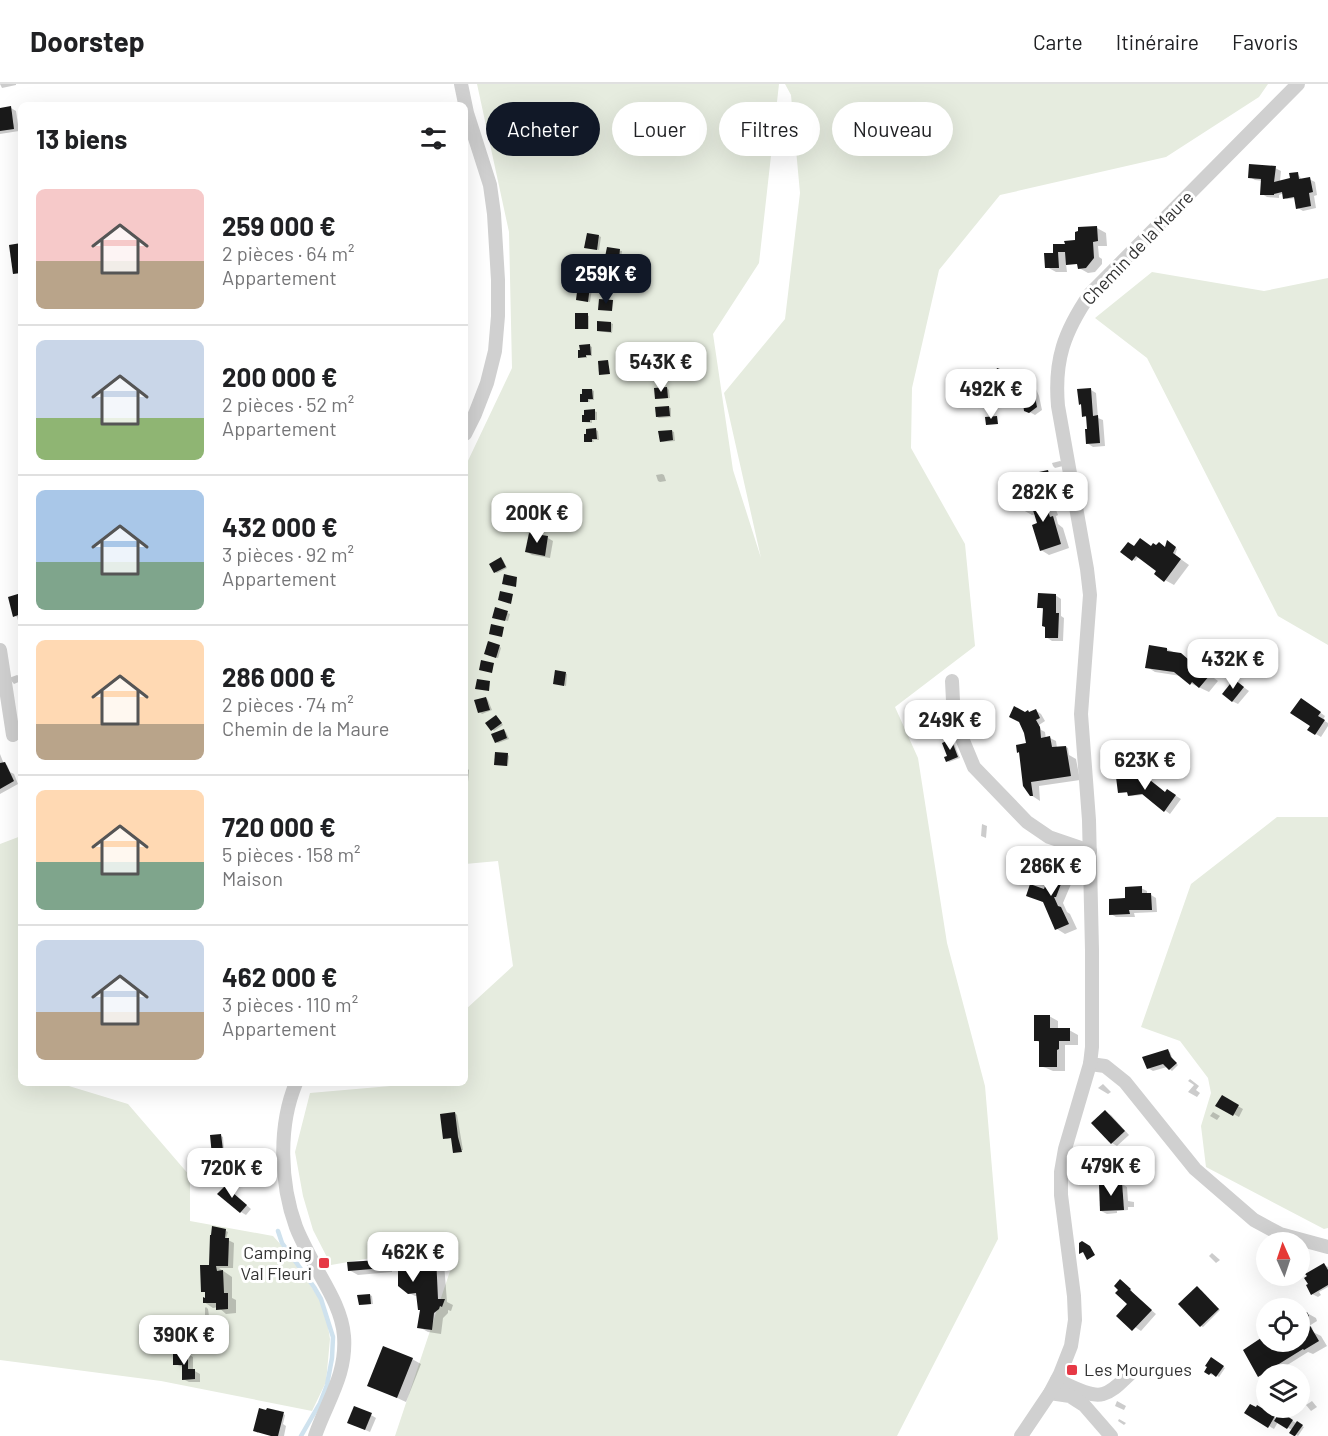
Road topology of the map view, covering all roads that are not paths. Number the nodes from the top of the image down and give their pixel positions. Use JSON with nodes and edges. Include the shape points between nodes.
{"nodes":[{"id":1,"x":461,"y":84,"type":"edge"},
{"id":2,"x":1298,"y":84,"type":"edge"},
{"id":3,"x":465,"y":102,"type":"edge"},
{"id":4,"x":468,"y":116,"type":"edge"},
{"id":5,"x":468,"y":428,"type":"edge"},
{"id":6,"x":0,"y":650,"type":"edge"},
{"id":7,"x":952,"y":681,"type":"dead end"},
{"id":8,"x":14,"y":735,"type":"dead end"},
{"id":9,"x":1090,"y":851,"type":"junction"},
{"id":10,"x":1090,"y":1064,"type":"junction"},
{"id":11,"x":295,"y":1086,"type":"edge"},
{"id":12,"x":1328,"y":1246,"type":"edge"},
{"id":13,"x":1131,"y":1373,"type":"dead end"},
{"id":14,"x":1057,"y":1380,"type":"junction"},
{"id":15,"x":1050,"y":1393,"type":"junction"},
{"id":16,"x":315,"y":1436,"type":"edge"},
{"id":17,"x":1021,"y":1436,"type":"edge"},
{"id":18,"x":1111,"y":1436,"type":"edge"}],
"edges":[{"from":1,"to":3,"type":"street"},
{"from":2,"to":9,"type":"street","name":"Chemin de la Maure","via":[[1089,294],[1065,337],[1056,384],[1058,406],[1090,595],[1081,714]]},
{"from":4,"to":5,"type":"street","via":[[490,186],[498,316],[487,383]]},
{"from":6,"to":8,"type":"street"},
{"from":7,"to":9,"type":"street","via":[[959,731],[975,767],[1027,822],[1049,837]]},
{"from":9,"to":10,"type":"street","name":"Chemin de la Maure"},
{"from":10,"to":12,"type":"street","via":[[1105,1066],[1125,1082],[1195,1169],[1254,1220],[1280,1234]]},
{"from":10,"to":14,"type":"street","name":"Chemin de la Maure","via":[[1061,1172],[1060,1195],[1075,1320],[1071,1346]]},
{"from":11,"to":16,"type":"street","via":[[283,1136],[286,1184],[296,1226],[339,1312],[344,1334],[341,1372]]},
{"from":13,"to":14,"type":"street","via":[[1101,1395]]},
{"from":14,"to":15,"type":"street","name":"Chemin de la Maure"},
{"from":15,"to":17,"type":"street","name":"Chemin de la Maure"},
{"from":15,"to":18,"type":"street","via":[[1070,1396],[1084,1405]]}]}
